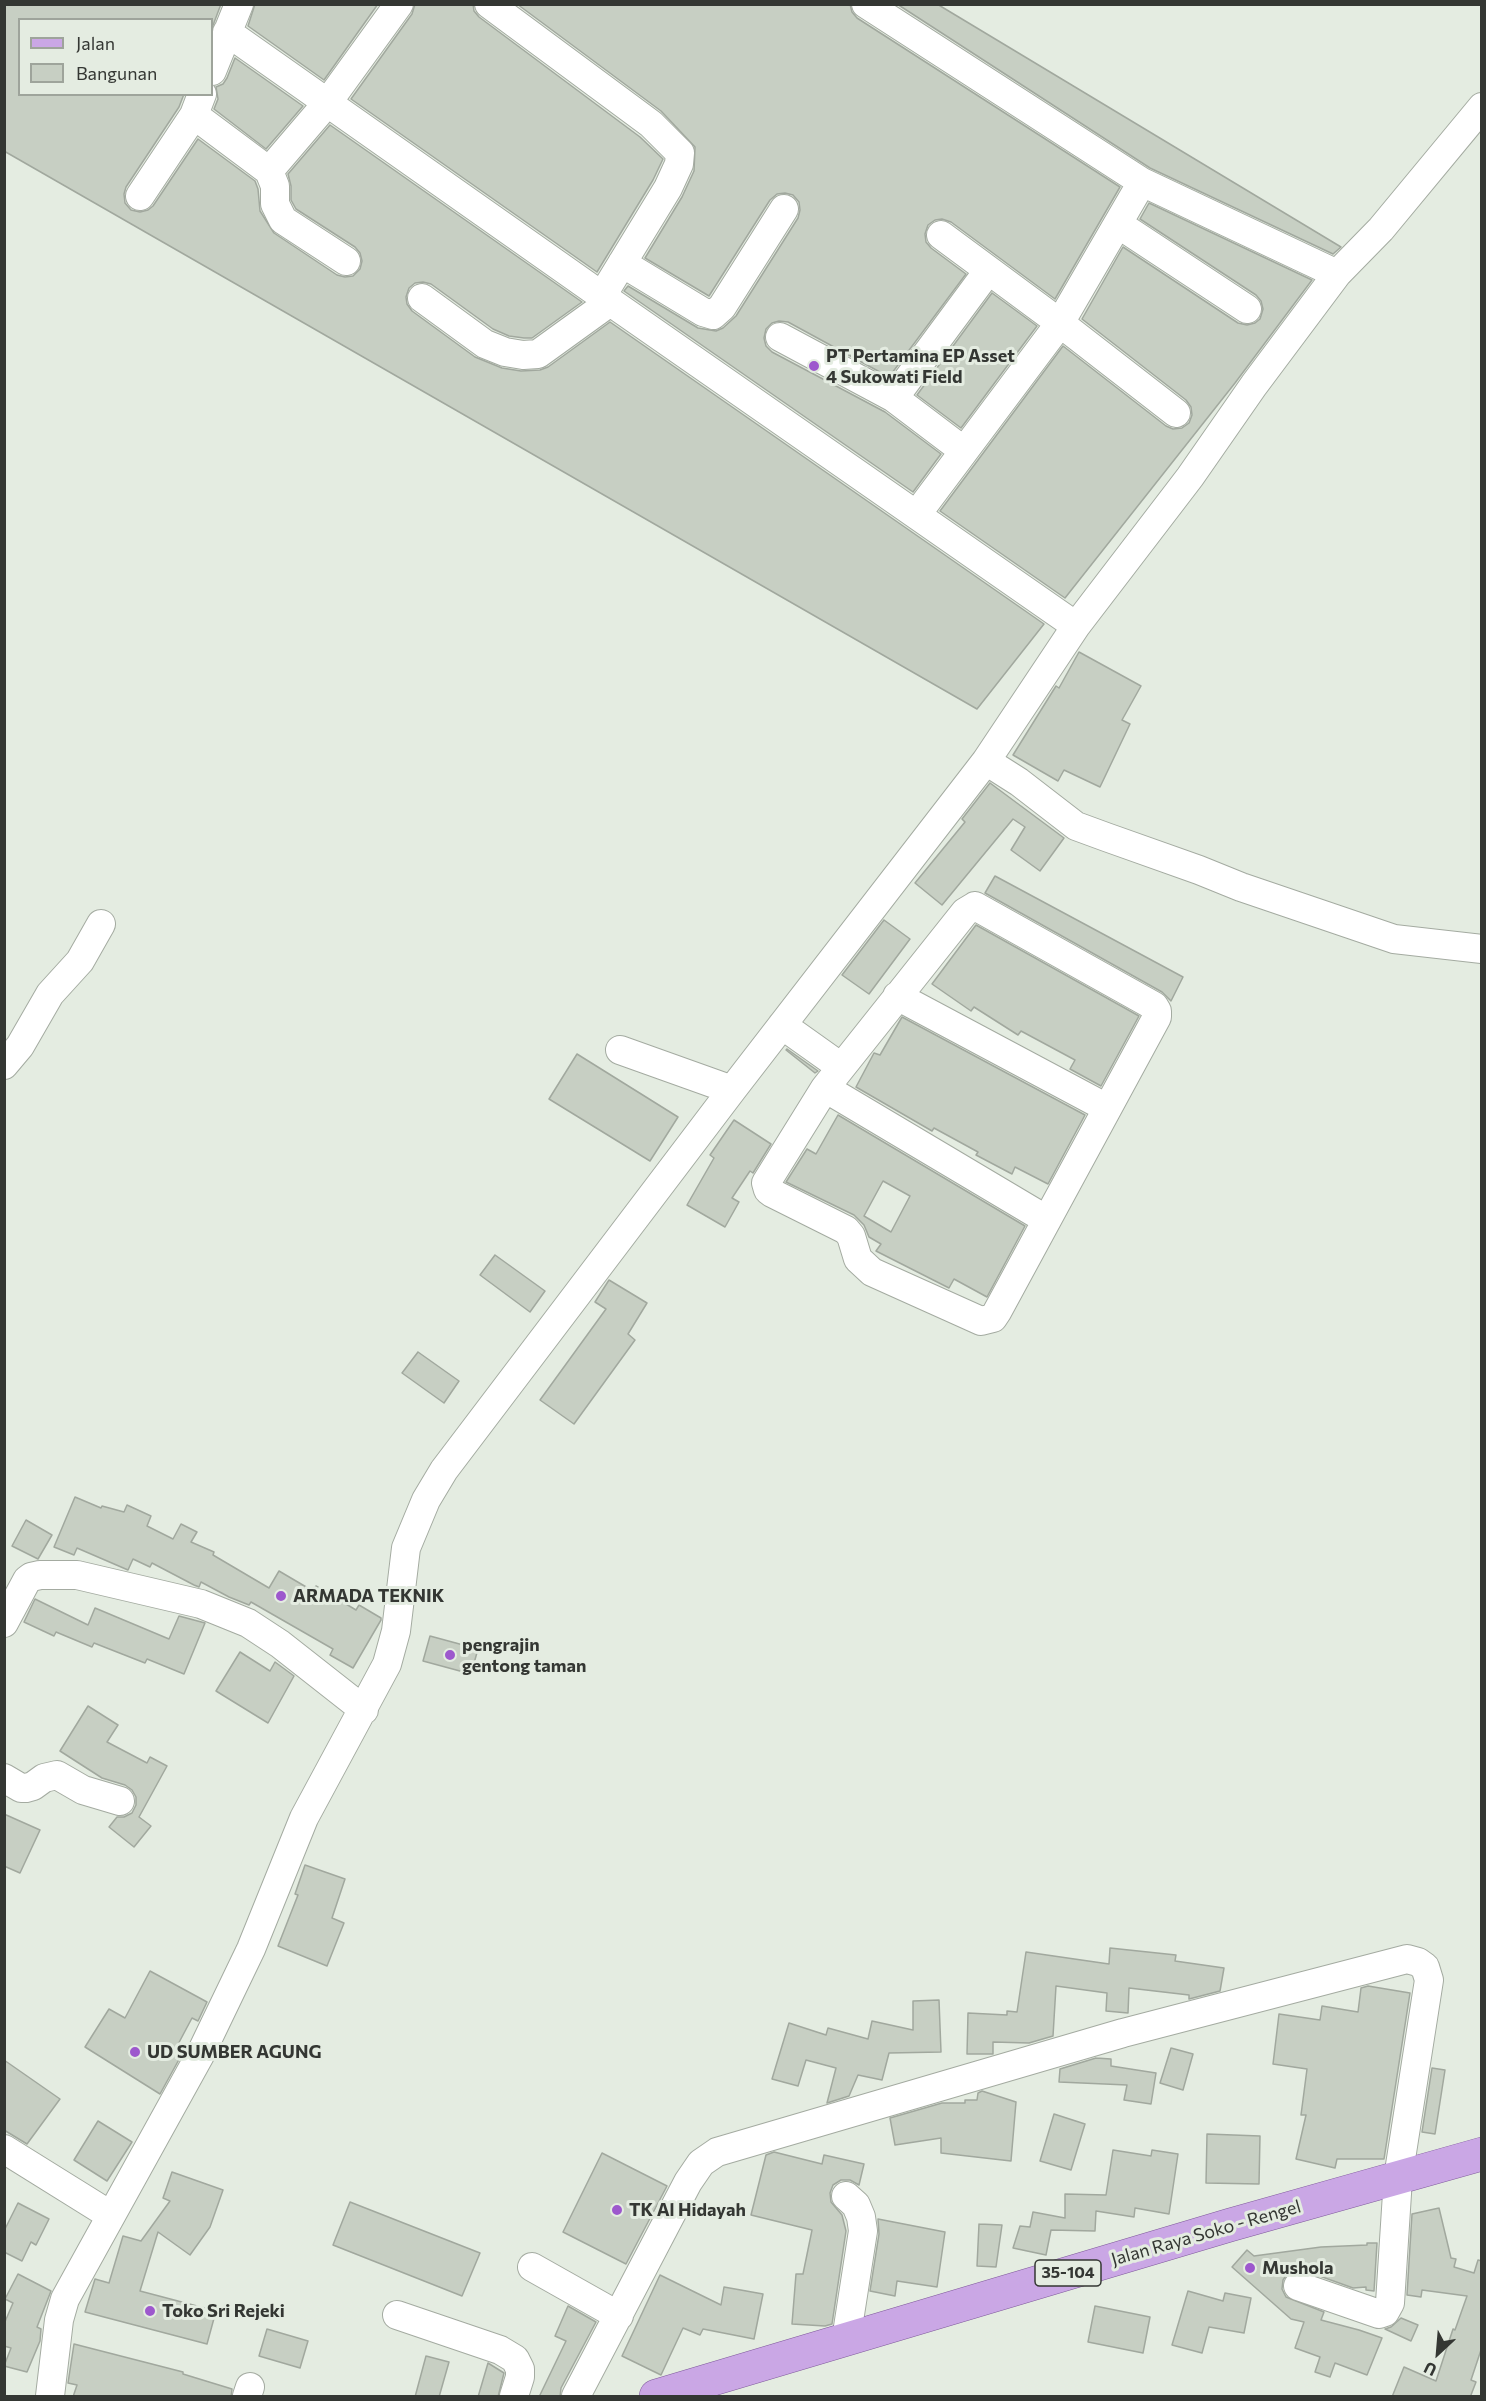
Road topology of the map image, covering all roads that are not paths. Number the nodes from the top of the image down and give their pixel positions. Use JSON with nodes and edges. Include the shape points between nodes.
{"nodes":[{"id":1,"x":399,"y":4,"type":"edge"},
{"id":2,"x":489,"y":4,"type":"edge"},
{"id":3,"x":866,"y":4,"type":"edge"},
{"id":4,"x":238,"y":5,"type":"edge"},
{"id":5,"x":228,"y":32,"type":"junction"},
{"id":6,"x":213,"y":69,"type":"edge"},
{"id":7,"x":328,"y":102,"type":"junction"},
{"id":8,"x":198,"y":105,"type":"edge"},
{"id":9,"x":1482,"y":107,"type":"edge"},
{"id":10,"x":269,"y":171,"type":"junction"},
{"id":11,"x":1142,"y":182,"type":"junction"},
{"id":12,"x":140,"y":196,"type":"dead end"},
{"id":13,"x":784,"y":209,"type":"dead end"},
{"id":14,"x":1118,"y":224,"type":"junction"},
{"id":15,"x":941,"y":235,"type":"dead end"},
{"id":16,"x":346,"y":261,"type":"dead end"},
{"id":17,"x":622,"y":263,"type":"junction"},
{"id":18,"x":988,"y":271,"type":"junction"},
{"id":19,"x":1338,"y":274,"type":"junction"},
{"id":20,"x":422,"y":298,"type":"dead end"},
{"id":21,"x":606,"y":299,"type":"junction"},
{"id":22,"x":1247,"y":309,"type":"dead end"},
{"id":23,"x":1060,"y":323,"type":"junction"},
{"id":24,"x":780,"y":337,"type":"dead end"},
{"id":25,"x":894,"y":398,"type":"junction"},
{"id":26,"x":1176,"y":413,"type":"dead end"},
{"id":27,"x":964,"y":451,"type":"junction"},
{"id":28,"x":917,"y":514,"type":"junction"},
{"id":29,"x":1076,"y":626,"type":"junction"},
{"id":30,"x":986,"y":761,"type":"junction"},
{"id":31,"x":101,"y":924,"type":"dead end"},
{"id":32,"x":1482,"y":949,"type":"edge"},
{"id":33,"x":897,"y":996,"type":"junction"},
{"id":34,"x":782,"y":1025,"type":"junction"},
{"id":35,"x":620,"y":1050,"type":"dead end"},
{"id":36,"x":4,"y":1065,"type":"edge"},
{"id":37,"x":833,"y":1077,"type":"junction"},
{"id":38,"x":732,"y":1090,"type":"junction"},
{"id":39,"x":1107,"y":1108,"type":"junction"},
{"id":40,"x":1047,"y":1220,"type":"junction"},
{"id":41,"x":4,"y":1623,"type":"edge"},
{"id":42,"x":364,"y":1710,"type":"junction"},
{"id":43,"x":4,"y":1778,"type":"edge"},
{"id":44,"x":120,"y":1801,"type":"dead end"},
{"id":45,"x":4,"y":2149,"type":"edge"},
{"id":46,"x":1482,"y":2154,"type":"edge"},
{"id":47,"x":1398,"y":2178,"type":"junction"},
{"id":48,"x":846,"y":2196,"type":"dead end"},
{"id":49,"x":110,"y":2216,"type":"junction"},
{"id":50,"x":532,"y":2267,"type":"dead end"},
{"id":51,"x":1298,"y":2286,"type":"dead end"},
{"id":52,"x":397,"y":2315,"type":"dead end"},
{"id":53,"x":619,"y":2316,"type":"junction"},
{"id":54,"x":846,"y":2340,"type":"junction"},
{"id":55,"x":50,"y":2397,"type":"edge"},
{"id":56,"x":513,"y":2397,"type":"edge"},
{"id":57,"x":576,"y":2397,"type":"edge"},
{"id":58,"x":656,"y":2397,"type":"edge"}],
"edges":[{"from":1,"to":7,"type":"street"},
{"from":2,"to":17,"type":"street","via":[[651,124],[680,153],[668,188]]},
{"from":3,"to":11,"type":"street"},
{"from":4,"to":5,"type":"street"},
{"from":5,"to":6,"type":"street"},
{"from":5,"to":7,"type":"street"},
{"from":7,"to":10,"type":"street"},
{"from":7,"to":21,"type":"street"},
{"from":8,"to":10,"type":"street"},
{"from":8,"to":12,"type":"street"},
{"from":9,"to":19,"type":"street","via":[[1381,229]]},
{"from":10,"to":16,"type":"street","via":[[275,186],[275,204],[283,220]]},
{"from":11,"to":14,"type":"street"},
{"from":11,"to":19,"type":"street"},
{"from":13,"to":17,"type":"street","via":[[722,307],[713,315]]},
{"from":14,"to":22,"type":"street"},
{"from":14,"to":23,"type":"street"},
{"from":15,"to":18,"type":"street"},
{"from":17,"to":21,"type":"street"},
{"from":18,"to":23,"type":"street"},
{"from":18,"to":25,"type":"street"},
{"from":19,"to":29,"type":"street"},
{"from":20,"to":21,"type":"street","via":[[485,344],[524,355],[538,354]]},
{"from":21,"to":28,"type":"street"},
{"from":23,"to":26,"type":"street"},
{"from":23,"to":27,"type":"street"},
{"from":24,"to":25,"type":"street"},
{"from":25,"to":27,"type":"street"},
{"from":27,"to":28,"type":"street"},
{"from":28,"to":29,"type":"street"},
{"from":29,"to":30,"type":"street"},
{"from":30,"to":32,"type":"street","via":[[1076,826],[1394,939]]},
{"from":30,"to":34,"type":"street"},
{"from":31,"to":36,"type":"street","via":[[80,961],[50,994],[20,1046]]},
{"from":33,"to":37,"type":"street"},
{"from":33,"to":39,"type":"street"},
{"from":33,"to":39,"type":"street","via":[[965,912],[975,906],[981,908],[1154,1005],[1157,1017]]},
{"from":34,"to":37,"type":"street"},
{"from":34,"to":38,"type":"street"},
{"from":35,"to":38,"type":"street"},
{"from":37,"to":40,"type":"street"},
{"from":37,"to":40,"type":"street","via":[[766,1183],[772,1193],[846,1230],[858,1259],[872,1272],[987,1321],[997,1312]]},
{"from":38,"to":42,"type":"street","via":[[466,1439],[426,1500],[406,1548],[396,1631],[387,1664]]},
{"from":39,"to":40,"type":"street"},
{"from":41,"to":42,"type":"street","via":[[27,1580],[40,1575],[78,1575],[201,1604],[249,1623]]},
{"from":42,"to":49,"type":"street","via":[[304,1818],[251,1949],[200,2055]]},
{"from":43,"to":44,"type":"street","via":[[26,1788],[57,1775],[83,1790]]},
{"from":45,"to":49,"type":"street"},
{"from":46,"to":47,"type":"main road","name":"Jalan Raya Soko - Rengel","number":"35-104"},
{"from":47,"to":51,"type":"street","via":[[1392,2290],[1385,2312],[1378,2314]]},
{"from":47,"to":53,"type":"street","via":[[1429,1980],[1425,1967],[1407,1959],[1123,2033],[717,2152],[701,2163],[688,2182]]},
{"from":47,"to":54,"type":"main road","name":"Jalan Raya Soko - Rengel","number":"35-104"},
{"from":48,"to":54,"type":"street","via":[[856,2205],[863,2231]]},
{"from":49,"to":55,"type":"street","via":[[65,2299]]},
{"from":50,"to":53,"type":"street"},
{"from":52,"to":56,"type":"street","via":[[500,2350],[515,2359],[520,2377]]},
{"from":53,"to":57,"type":"street"},
{"from":54,"to":58,"type":"main road","name":"Jalan Raya Soko - Rengel","number":"35-104"}]}
